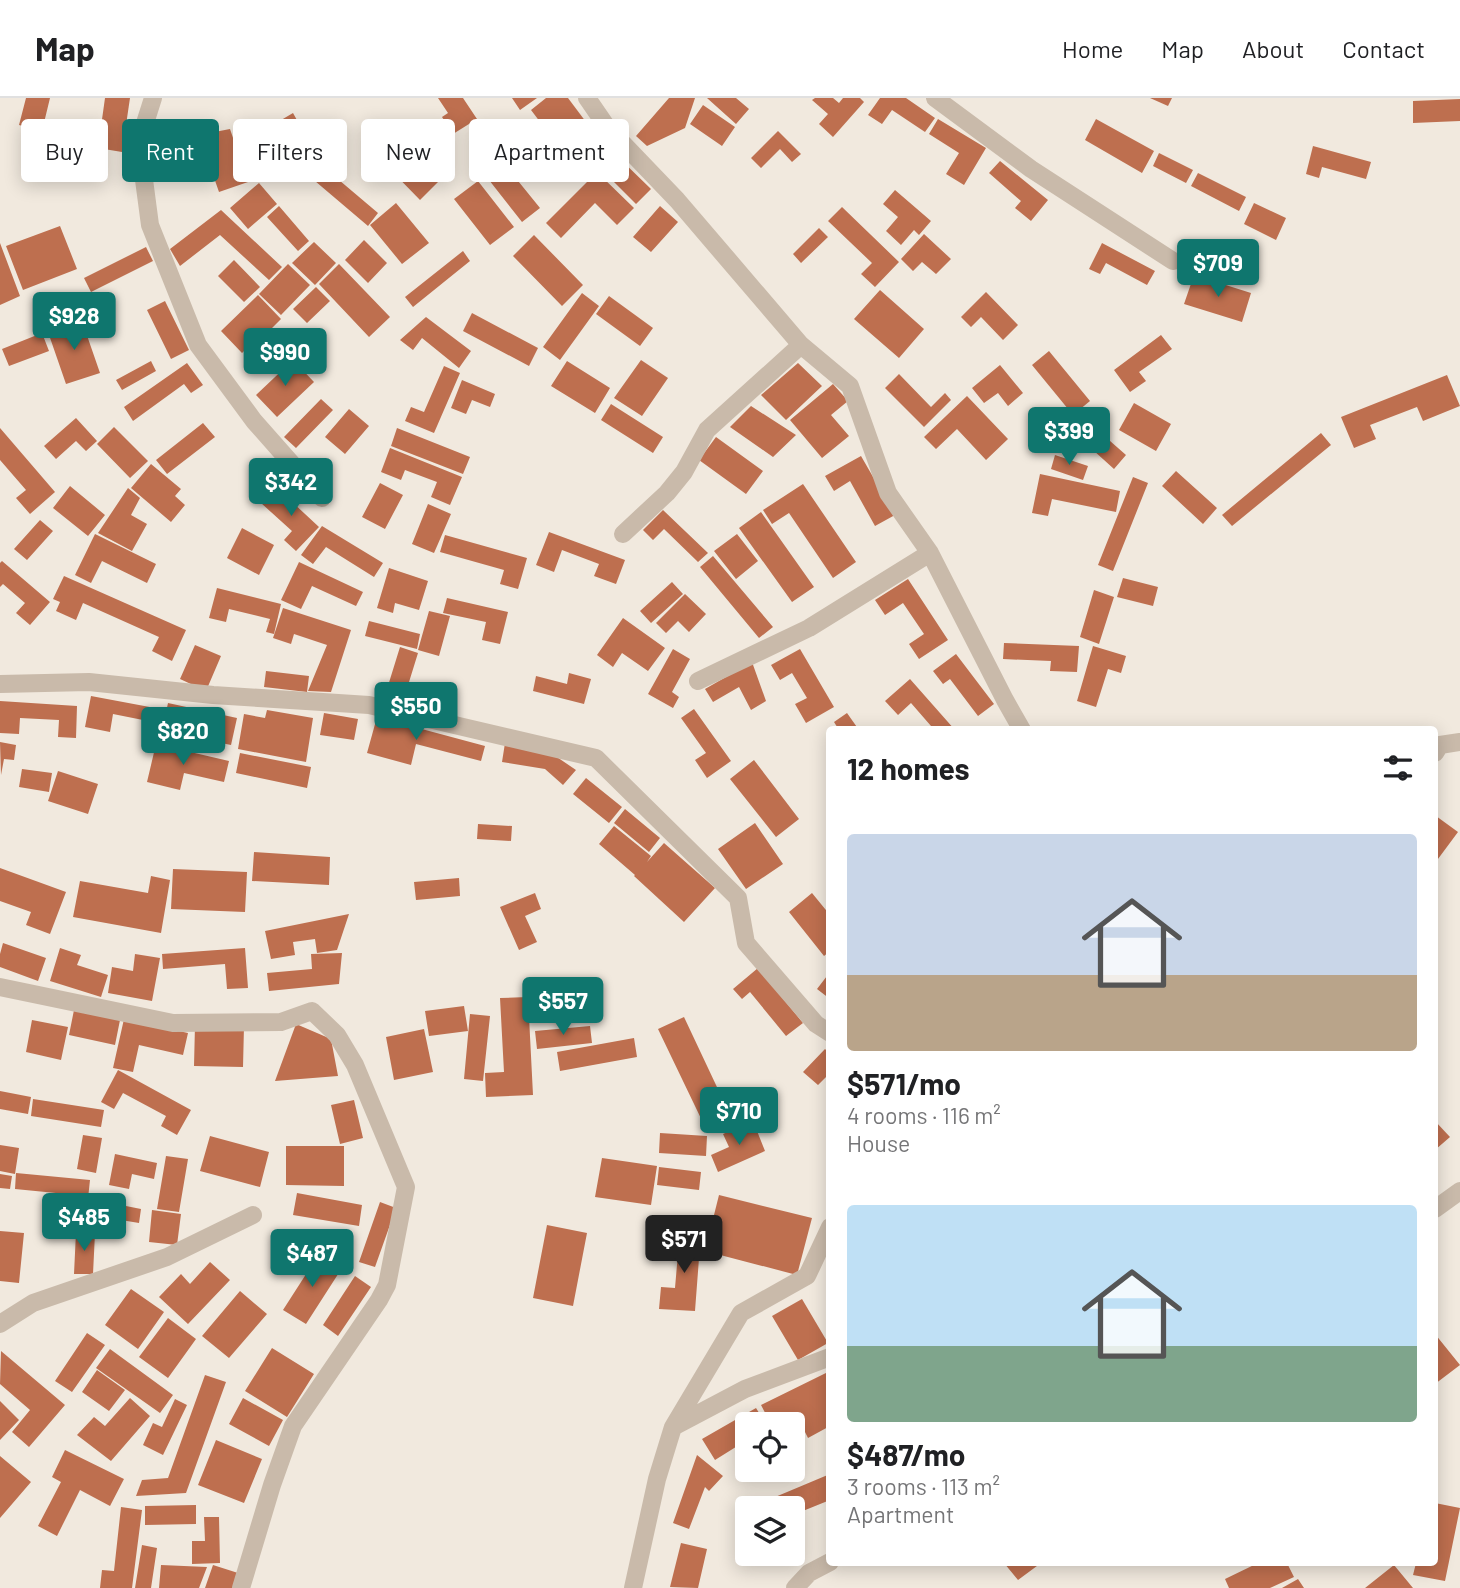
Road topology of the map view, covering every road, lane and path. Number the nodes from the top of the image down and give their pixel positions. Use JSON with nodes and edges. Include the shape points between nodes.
{"nodes":[{"id":1,"x":153,"y":98,"type":"edge"},
{"id":2,"x":587,"y":98,"type":"edge"},
{"id":3,"x":934,"y":98,"type":"edge"},
{"id":4,"x":1173,"y":261,"type":"dead end"},
{"id":5,"x":801,"y":345,"type":"junction"},
{"id":6,"x":322,"y":498,"type":"dead end"},
{"id":7,"x":623,"y":534,"type":"dead end"},
{"id":8,"x":930,"y":553,"type":"junction"},
{"id":9,"x":698,"y":681,"type":"dead end"},
{"id":10,"x":0,"y":684,"type":"edge"},
{"id":11,"x":1017,"y":726,"type":"edge"},
{"id":12,"x":1460,"y":742,"type":"edge"},
{"id":13,"x":1438,"y":748,"type":"edge"},
{"id":14,"x":0,"y":987,"type":"edge"},
{"id":15,"x":826,"y":1030,"type":"edge"},
{"id":16,"x":1460,"y":1191,"type":"edge"},
{"id":17,"x":1438,"y":1207,"type":"edge"},
{"id":18,"x":253,"y":1215,"type":"dead end"},
{"id":19,"x":826,"y":1236,"type":"edge"},
{"id":20,"x":0,"y":1324,"type":"edge"},
{"id":21,"x":826,"y":1359,"type":"edge"},
{"id":22,"x":673,"y":1427,"type":"junction"},
{"id":23,"x":826,"y":1564,"type":"edge"},
{"id":24,"x":241,"y":1588,"type":"edge"},
{"id":25,"x":633,"y":1588,"type":"edge"},
{"id":26,"x":795,"y":1588,"type":"edge"}],
"edges":[{"from":1,"to":6,"type":"street","via":[[139,142],[150,225],[198,345],[254,421]]},
{"from":2,"to":5,"type":"street","via":[[607,127],[677,200]]},
{"from":3,"to":4,"type":"street","via":[[1031,169]]},
{"from":5,"to":7,"type":"street","via":[[708,430],[667,493]]},
{"from":5,"to":8,"type":"street","via":[[850,386],[888,494]]},
{"from":8,"to":9,"type":"street","via":[[809,628]]},
{"from":8,"to":11,"type":"street"},
{"from":10,"to":15,"type":"street","via":[[89,682],[369,705],[596,758],[738,898],[746,943]]},
{"from":12,"to":13,"type":"street"},
{"from":14,"to":24,"type":"street","via":[[173,1023],[281,1022],[312,1011],[337,1035],[355,1065],[406,1187],[387,1285],[293,1426]]},
{"from":16,"to":17,"type":"street"},
{"from":18,"to":20,"type":"street","via":[[167,1257],[33,1303]]},
{"from":19,"to":22,"type":"street","via":[[807,1276],[741,1313]]},
{"from":21,"to":22,"type":"street","via":[[745,1390]]},
{"from":22,"to":25,"type":"street"},
{"from":23,"to":26,"type":"street"}]}
